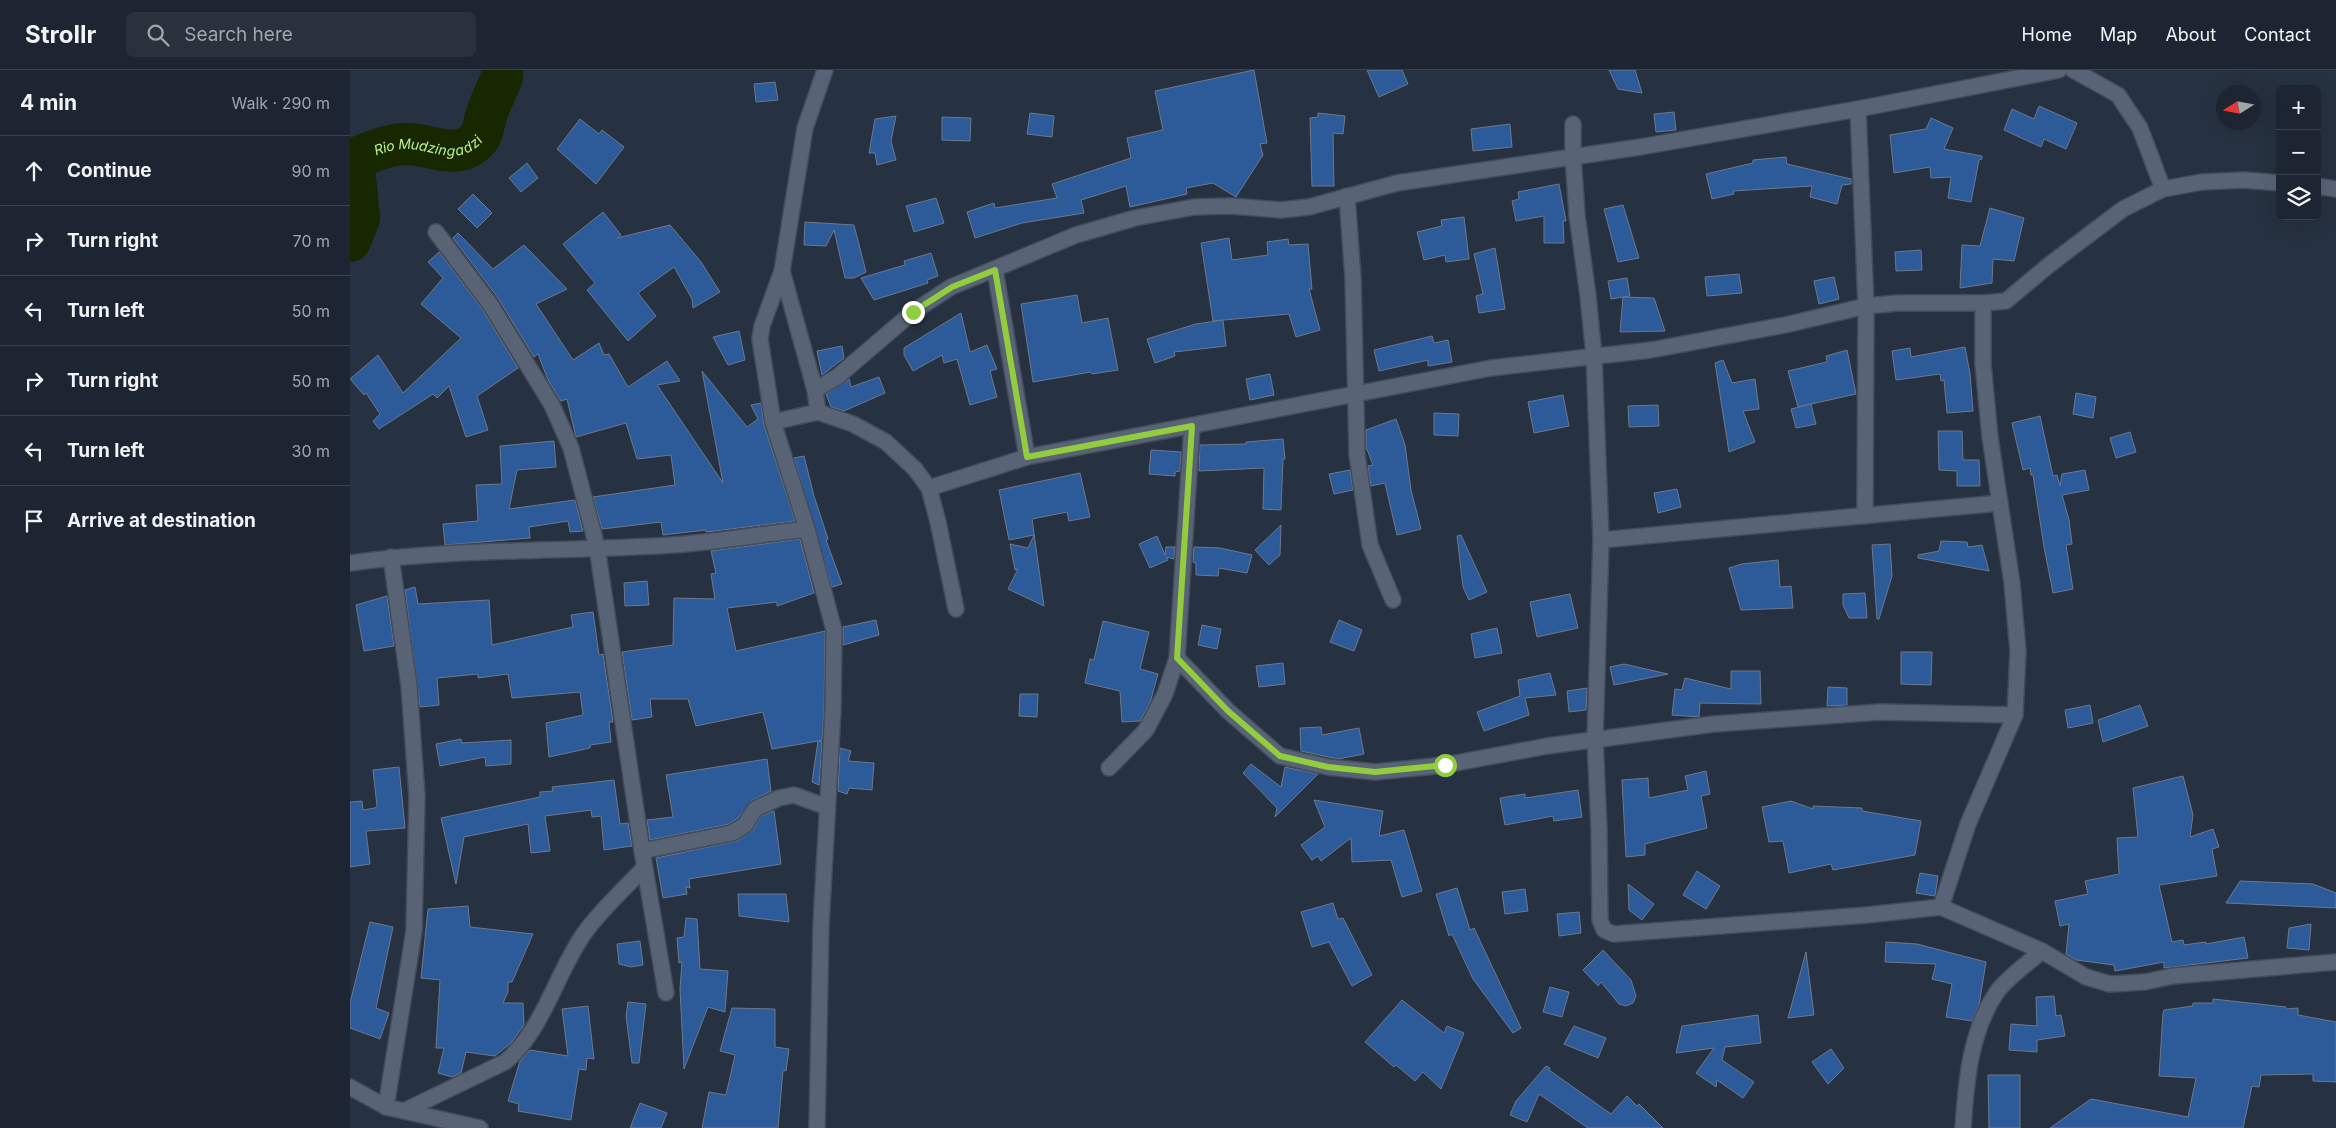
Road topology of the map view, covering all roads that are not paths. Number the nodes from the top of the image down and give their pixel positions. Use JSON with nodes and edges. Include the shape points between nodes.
{"nodes":[{"id":1,"x":825,"y":70,"type":"edge"},
{"id":2,"x":2059,"y":70,"type":"edge"},
{"id":3,"x":2073,"y":70,"type":"edge"},
{"id":4,"x":1858,"y":109,"type":"junction"},
{"id":5,"x":1573,"y":124,"type":"dead end"},
{"id":6,"x":1572,"y":156,"type":"junction"},
{"id":7,"x":2276,"y":183,"type":"edge"},
{"id":8,"x":2321,"y":187,"type":"edge"},
{"id":9,"x":2163,"y":189,"type":"junction"},
{"id":10,"x":2336,"y":189,"type":"edge"},
{"id":11,"x":1347,"y":196,"type":"junction"},
{"id":12,"x":436,"y":232,"type":"dead end"},
{"id":13,"x":995,"y":270,"type":"junction"},
{"id":14,"x":782,"y":271,"type":"junction"},
{"id":15,"x":1983,"y":303,"type":"junction"},
{"id":16,"x":1866,"y":306,"type":"junction"},
{"id":17,"x":1594,"y":356,"type":"junction"},
{"id":18,"x":815,"y":390,"type":"junction"},
{"id":19,"x":1354,"y":394,"type":"junction"},
{"id":20,"x":818,"y":412,"type":"junction"},
{"id":21,"x":773,"y":422,"type":"junction"},
{"id":22,"x":1192,"y":426,"type":"junction"},
{"id":23,"x":1027,"y":457,"type":"junction"},
{"id":24,"x":929,"y":488,"type":"junction"},
{"id":25,"x":2000,"y":503,"type":"junction"},
{"id":26,"x":1864,"y":516,"type":"junction"},
{"id":27,"x":807,"y":529,"type":"junction"},
{"id":28,"x":1601,"y":540,"type":"junction"},
{"id":29,"x":597,"y":547,"type":"junction"},
{"id":30,"x":391,"y":557,"type":"junction"},
{"id":31,"x":350,"y":563,"type":"edge"},
{"id":32,"x":1393,"y":600,"type":"dead end"},
{"id":33,"x":956,"y":609,"type":"dead end"},
{"id":34,"x":1177,"y":658,"type":"junction"},
{"id":35,"x":2015,"y":715,"type":"junction"},
{"id":36,"x":1595,"y":739,"type":"junction"},
{"id":37,"x":1109,"y":768,"type":"dead end"},
{"id":38,"x":827,"y":807,"type":"junction"},
{"id":39,"x":642,"y":851,"type":"junction"},
{"id":40,"x":645,"y":867,"type":"junction"},
{"id":41,"x":1941,"y":907,"type":"junction"},
{"id":42,"x":2042,"y":951,"type":"junction"},
{"id":43,"x":2336,"y":962,"type":"edge"},
{"id":44,"x":666,"y":993,"type":"dead end"},
{"id":45,"x":350,"y":1087,"type":"edge"},
{"id":46,"x":386,"y":1107,"type":"junction"},
{"id":47,"x":406,"y":1110,"type":"junction"},
{"id":48,"x":480,"y":1128,"type":"edge"},
{"id":49,"x":817,"y":1128,"type":"edge"},
{"id":50,"x":1963,"y":1128,"type":"edge"}],
"edges":[{"from":1,"to":14,"type":"street","via":[[805,128]]},
{"from":2,"to":4,"type":"street"},
{"from":3,"to":9,"type":"street","via":[[2118,95],[2140,128]]},
{"from":4,"to":6,"type":"street"},
{"from":4,"to":16,"type":"street"},
{"from":5,"to":6,"type":"street"},
{"from":6,"to":11,"type":"street","via":[[1397,183]]},
{"from":6,"to":17,"type":"street"},
{"from":7,"to":9,"type":"street","via":[[2202,182]]},
{"from":8,"to":10,"type":"street"},
{"from":9,"to":15,"type":"street","via":[[2123,209],[2006,301]]},
{"from":11,"to":13,"type":"street","via":[[1309,207],[1280,210],[1194,207],[1135,218],[1076,235]]},
{"from":11,"to":19,"type":"street","via":[[1353,278]]},
{"from":12,"to":29,"type":"street","via":[[490,304],[552,405],[571,448]]},
{"from":13,"to":18,"type":"street","via":[[952,287],[913,312],[837,378]]},
{"from":13,"to":23,"type":"street"},
{"from":14,"to":18,"type":"street"},
{"from":14,"to":21,"type":"street","via":[[760,339]]},
{"from":15,"to":16,"type":"street"},
{"from":15,"to":25,"type":"street","via":[[1982,364]]},
{"from":16,"to":17,"type":"street","via":[[1660,348]]},
{"from":16,"to":26,"type":"street"},
{"from":17,"to":19,"type":"street","via":[[1491,368]]},
{"from":17,"to":28,"type":"street"},
{"from":18,"to":20,"type":"street"},
{"from":19,"to":22,"type":"street"},
{"from":19,"to":32,"type":"street","via":[[1357,454],[1370,544]]},
{"from":20,"to":21,"type":"street"},
{"from":20,"to":24,"type":"street","via":[[853,424],[886,442]]},
{"from":21,"to":27,"type":"street"},
{"from":22,"to":23,"type":"street"},
{"from":22,"to":34,"type":"street"},
{"from":23,"to":24,"type":"street"},
{"from":24,"to":33,"type":"street"},
{"from":25,"to":26,"type":"street"},
{"from":25,"to":35,"type":"street","via":[[2018,651]]},
{"from":26,"to":28,"type":"street"},
{"from":27,"to":29,"type":"street","via":[[673,545]]},
{"from":27,"to":38,"type":"street","via":[[834,630]]},
{"from":28,"to":36,"type":"street"},
{"from":29,"to":30,"type":"street"},
{"from":29,"to":39,"type":"street"},
{"from":30,"to":31,"type":"street"},
{"from":30,"to":46,"type":"street","via":[[409,686],[417,796],[414,931]]},
{"from":34,"to":36,"type":"street","via":[[1228,711],[1280,756],[1328,767],[1375,772],[1445,765]]},
{"from":34,"to":37,"type":"street","via":[[1166,694],[1146,730]]},
{"from":35,"to":36,"type":"street","via":[[1880,712],[1714,724]]},
{"from":35,"to":41,"type":"street","via":[[1968,824]]},
{"from":36,"to":41,"type":"street","via":[[1600,920],[1604,930],[1614,934]]},
{"from":38,"to":39,"type":"street","via":[[794,795],[779,798],[755,809],[745,825],[732,833]]},
{"from":38,"to":49,"type":"street"},
{"from":39,"to":40,"type":"street"},
{"from":40,"to":44,"type":"street"},
{"from":40,"to":47,"type":"street","via":[[585,932],[534,1027],[515,1054]]},
{"from":41,"to":42,"type":"street"},
{"from":42,"to":43,"type":"street","via":[[2086,976],[2110,984]]},
{"from":42,"to":50,"type":"street","via":[[1997,992],[1984,1019],[1968,1068]]},
{"from":45,"to":46,"type":"street"},
{"from":46,"to":47,"type":"street"},
{"from":47,"to":48,"type":"street"}]}
